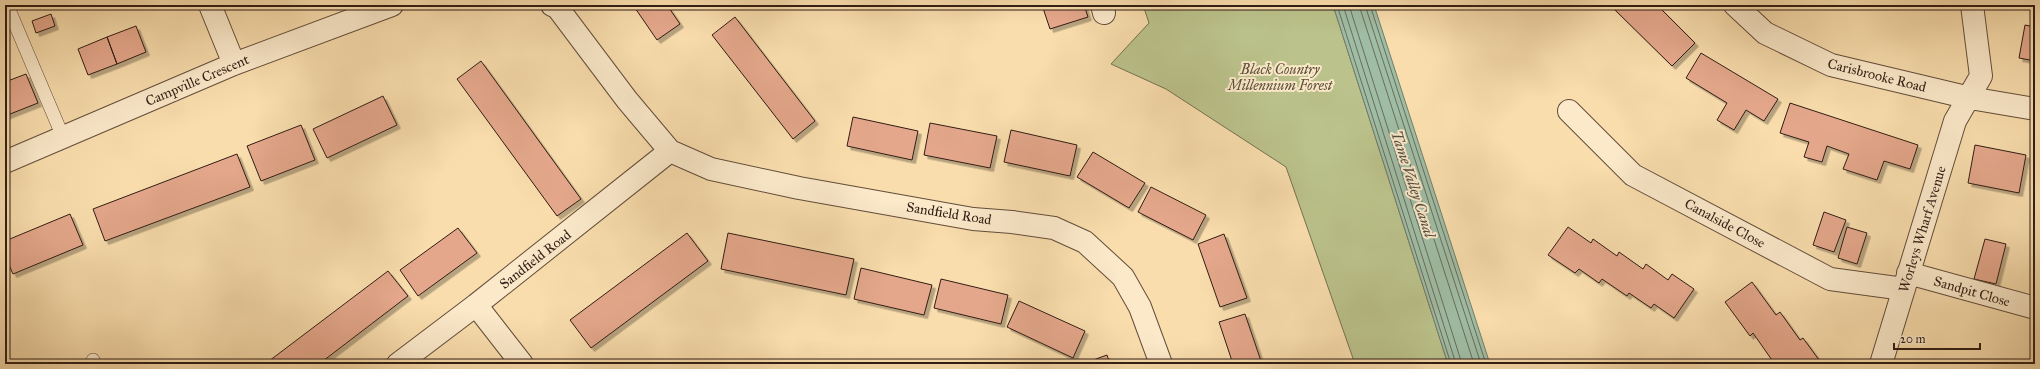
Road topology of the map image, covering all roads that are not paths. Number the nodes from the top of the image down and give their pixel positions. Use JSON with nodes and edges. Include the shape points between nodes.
{"nodes":[{"id":1,"x":7,"y":5,"type":"edge"},
{"id":2,"x":210,"y":5,"type":"edge"},
{"id":3,"x":392,"y":5,"type":"edge"},
{"id":4,"x":552,"y":5,"type":"edge"},
{"id":5,"x":1734,"y":5,"type":"edge"},
{"id":6,"x":1972,"y":5,"type":"edge"},
{"id":7,"x":234,"y":64,"type":"junction"},
{"id":8,"x":1970,"y":98,"type":"junction"},
{"id":9,"x":2035,"y":109,"type":"edge"},
{"id":10,"x":1569,"y":111,"type":"dead end"},
{"id":11,"x":63,"y":137,"type":"junction"},
{"id":12,"x":670,"y":152,"type":"junction"},
{"id":13,"x":5,"y":162,"type":"edge"},
{"id":14,"x":1906,"y":281,"type":"junction"},
{"id":15,"x":476,"y":305,"type":"junction"},
{"id":16,"x":2035,"y":308,"type":"edge"},
{"id":17,"x":398,"y":364,"type":"edge"},
{"id":18,"x":522,"y":364,"type":"edge"},
{"id":19,"x":1161,"y":364,"type":"edge"},
{"id":20,"x":1881,"y":364,"type":"edge"}],
"edges":[{"from":1,"to":11,"type":"lane"},
{"from":2,"to":7,"type":"street"},
{"from":3,"to":7,"type":"street","name":"Campville Crescent"},
{"from":4,"to":12,"type":"street","name":"Sandfield Road","via":[[557,7]]},
{"from":5,"to":8,"type":"street","name":"Carisbrooke Road","via":[[1765,33],[1831,65]]},
{"from":6,"to":8,"type":"street","name":"Worleys Wharf Avenue","via":[[1981,76]]},
{"from":7,"to":11,"type":"street","name":"Campville Crescent"},
{"from":8,"to":9,"type":"street","name":"Carisbrooke Road"},
{"from":8,"to":14,"type":"street","name":"Worleys Wharf Avenue","via":[[1955,121]]},
{"from":10,"to":14,"type":"street","name":"Canalside Close","via":[[1633,175],[1830,279]]},
{"from":11,"to":13,"type":"street","name":"Campville Crescent"},
{"from":12,"to":15,"type":"street","name":"Sandfield Road"},
{"from":12,"to":19,"type":"street","name":"Sandfield Road","via":[[711,169],[800,188],[974,219],[1054,228],[1085,242],[1122,277],[1140,307]]},
{"from":14,"to":16,"type":"street","name":"Sandpit Close"},
{"from":14,"to":20,"type":"street","name":"Worleys Wharf Avenue"},
{"from":15,"to":17,"type":"street","name":"Sandfield Road"},
{"from":15,"to":18,"type":"street"}]}
